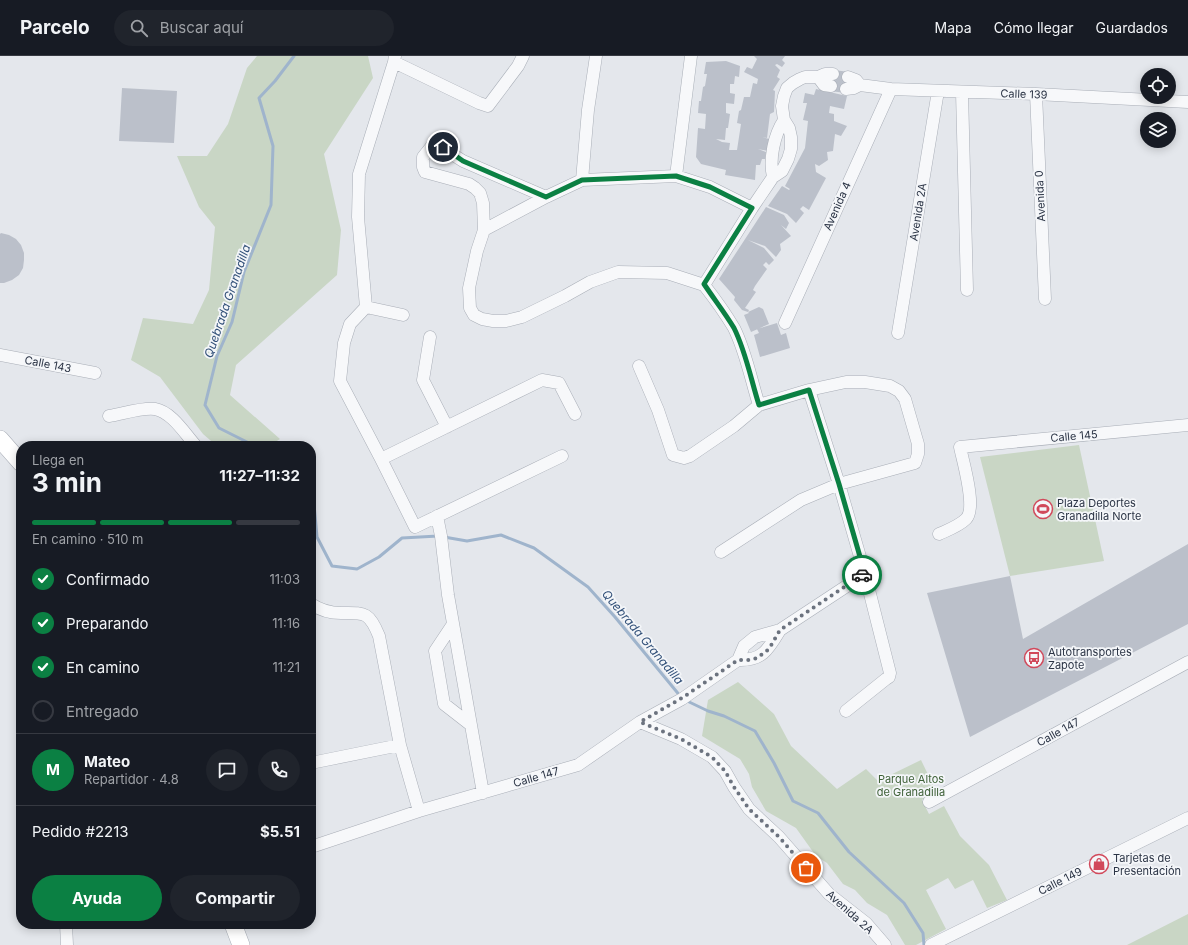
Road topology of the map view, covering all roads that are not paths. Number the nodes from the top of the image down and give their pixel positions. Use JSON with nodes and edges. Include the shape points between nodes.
{"nodes":[{"id":1,"x":523,"y":56,"type":"edge"},
{"id":2,"x":596,"y":56,"type":"edge"},
{"id":3,"x":691,"y":56,"type":"edge"},
{"id":4,"x":394,"y":59,"type":"edge"},
{"id":5,"x":833,"y":74,"type":"dead end"},
{"id":6,"x":818,"y":78,"type":"junction"},
{"id":7,"x":847,"y":83,"type":"dead end"},
{"id":8,"x":831,"y":86,"type":"dead end"},
{"id":9,"x":890,"y":90,"type":"junction"},
{"id":10,"x":938,"y":91,"type":"junction"},
{"id":11,"x":962,"y":92,"type":"junction"},
{"id":12,"x":1036,"y":94,"type":"junction"},
{"id":13,"x":1188,"y":102,"type":"edge"},
{"id":14,"x":784,"y":120,"type":"junction"},
{"id":15,"x":676,"y":176,"type":"junction"},
{"id":16,"x":773,"y":177,"type":"junction"},
{"id":17,"x":582,"y":180,"type":"junction"},
{"id":18,"x":546,"y":197,"type":"junction"},
{"id":19,"x":752,"y":208,"type":"junction"},
{"id":20,"x":484,"y":230,"type":"junction"},
{"id":21,"x":704,"y":284,"type":"junction"},
{"id":22,"x":967,"y":290,"type":"dead end"},
{"id":23,"x":1045,"y":299,"type":"dead end"},
{"id":24,"x":366,"y":307,"type":"junction"},
{"id":25,"x":403,"y":315,"type":"dead end"},
{"id":26,"x":785,"y":323,"type":"dead end"},
{"id":27,"x":898,"y":333,"type":"dead end"},
{"id":28,"x":430,"y":337,"type":"dead end"},
{"id":29,"x":0,"y":355,"type":"edge"},
{"id":30,"x":639,"y":366,"type":"dead end"},
{"id":31,"x":96,"y":373,"type":"dead end"},
{"id":32,"x":809,"y":390,"type":"junction"},
{"id":33,"x":759,"y":405,"type":"junction"},
{"id":34,"x":575,"y":414,"type":"dead end"},
{"id":35,"x":109,"y":416,"type":"dead end"},
{"id":36,"x":1188,"y":425,"type":"edge"},
{"id":37,"x":446,"y":427,"type":"junction"},
{"id":38,"x":0,"y":439,"type":"edge"},
{"id":39,"x":192,"y":441,"type":"edge"},
{"id":40,"x":562,"y":456,"type":"dead end"},
{"id":41,"x":16,"y":457,"type":"edge"},
{"id":42,"x":381,"y":459,"type":"junction"},
{"id":43,"x":839,"y":484,"type":"junction"},
{"id":44,"x":438,"y":516,"type":"junction"},
{"id":45,"x":939,"y":534,"type":"dead end"},
{"id":46,"x":721,"y":552,"type":"dead end"},
{"id":47,"x":865,"y":574,"type":"junction"},
{"id":48,"x":316,"y":607,"type":"edge"},
{"id":49,"x":453,"y":624,"type":"junction"},
{"id":50,"x":780,"y":630,"type":"junction"},
{"id":51,"x":738,"y":660,"type":"junction"},
{"id":52,"x":1188,"y":662,"type":"edge"},
{"id":53,"x":846,"y":711,"type":"dead end"},
{"id":54,"x":640,"y":722,"type":"junction"},
{"id":55,"x":471,"y":725,"type":"junction"},
{"id":56,"x":400,"y":745,"type":"junction"},
{"id":57,"x":316,"y":761,"type":"edge"},
{"id":58,"x":483,"y":793,"type":"junction"},
{"id":59,"x":929,"y":802,"type":"dead end"},
{"id":60,"x":419,"y":811,"type":"junction"},
{"id":61,"x":1188,"y":818,"type":"edge"},
{"id":62,"x":316,"y":845,"type":"edge"},
{"id":63,"x":66,"y":929,"type":"edge"},
{"id":64,"x":235,"y":929,"type":"edge"},
{"id":65,"x":67,"y":945,"type":"edge"},
{"id":66,"x":241,"y":945,"type":"edge"},
{"id":67,"x":885,"y":945,"type":"edge"},
{"id":68,"x":931,"y":945,"type":"edge"}],
"edges":[{"from":1,"to":4,"type":"street","via":[[488,106]]},
{"from":2,"to":17,"type":"street"},
{"from":3,"to":15,"type":"street"},
{"from":4,"to":24,"type":"street","via":[[359,174],[358,217]]},
{"from":5,"to":6,"type":"street","via":[[825,74]]},
{"from":6,"to":8,"type":"street","via":[[824,85]]},
{"from":6,"to":14,"type":"street","via":[[806,77],[793,82],[787,88],[782,106]]},
{"from":7,"to":9,"type":"street","name":"Calle 139","via":[[854,88],[860,85]]},
{"from":9,"to":10,"type":"street","name":"Calle 139"},
{"from":9,"to":26,"type":"street","name":"Avenida 4"},
{"from":10,"to":11,"type":"street","name":"Calle 139"},
{"from":10,"to":27,"type":"street","name":"Avenida 2A"},
{"from":11,"to":12,"type":"street","name":"Calle 139"},
{"from":11,"to":22,"type":"street"},
{"from":12,"to":13,"type":"street","name":"Calle 139"},
{"from":12,"to":23,"type":"street","name":"Avenida 0"},
{"from":14,"to":16,"type":"street","via":[[779,127],[774,147],[771,164]]},
{"from":14,"to":16,"type":"street","via":[[789,128],[791,149],[782,171]]},
{"from":15,"to":17,"type":"street"},
{"from":15,"to":19,"type":"street","via":[[710,187]]},
{"from":16,"to":19,"type":"street"},
{"from":17,"to":18,"type":"street"},
{"from":18,"to":20,"type":"street"},
{"from":18,"to":20,"type":"street","via":[[463,161],[443,147],[431,147],[423,157],[425,172],[476,188],[482,198]]},
{"from":19,"to":21,"type":"street"},
{"from":20,"to":21,"type":"street","via":[[469,288],[469,301],[474,315],[493,321],[522,317],[590,282],[618,272],[666,273]]},
{"from":21,"to":33,"type":"street","via":[[724,311],[734,330]]},
{"from":24,"to":25,"type":"street"},
{"from":24,"to":42,"type":"street","via":[[350,324],[344,343],[340,381]]},
{"from":28,"to":37,"type":"street","via":[[424,380]]},
{"from":29,"to":31,"type":"street","name":"Calle 143"},
{"from":30,"to":33,"type":"street","via":[[658,410],[673,455],[678,457],[684,458],[696,453]]},
{"from":32,"to":33,"type":"street"},
{"from":32,"to":43,"type":"street"},
{"from":32,"to":43,"type":"street","via":[[846,382],[865,382],[890,386],[899,391],[905,399],[918,444],[915,464]]},
{"from":34,"to":37,"type":"street","via":[[559,383],[542,380]]},
{"from":35,"to":39,"type":"street","via":[[155,409],[170,417]]},
{"from":36,"to":45,"type":"street","name":"Calle 145","via":[[960,447],[971,501],[970,511],[967,519]]},
{"from":37,"to":42,"type":"street"},
{"from":38,"to":41,"type":"main road"},
{"from":40,"to":44,"type":"street"},
{"from":42,"to":44,"type":"street","via":[[415,526]]},
{"from":43,"to":46,"type":"street","via":[[801,500]]},
{"from":43,"to":47,"type":"street"},
{"from":44,"to":49,"type":"street"},
{"from":47,"to":50,"type":"street"},
{"from":47,"to":53,"type":"street","via":[[890,673]]},
{"from":48,"to":56,"type":"street","via":[[330,612],[363,614],[372,622],[379,636]]},
{"from":49,"to":55,"type":"street"},
{"from":49,"to":55,"type":"street","via":[[435,651],[444,704]]},
{"from":50,"to":51,"type":"street","via":[[755,637],[744,646]]},
{"from":50,"to":51,"type":"street","via":[[769,649],[757,658]]},
{"from":51,"to":54,"type":"street","name":"Calle 147","via":[[682,698]]},
{"from":52,"to":59,"type":"street","name":"Calle 147"},
{"from":54,"to":58,"type":"street","name":"Calle 147","via":[[578,765]]},
{"from":54,"to":67,"type":"street","name":"Avenida 2A","via":[[681,739],[712,757],[725,771],[749,809],[779,837],[829,894],[866,923]]},
{"from":55,"to":58,"type":"street"},
{"from":56,"to":57,"type":"street"},
{"from":56,"to":60,"type":"street"},
{"from":58,"to":60,"type":"street","name":"Calle 147"},
{"from":60,"to":62,"type":"street","name":"Calle 147"},
{"from":61,"to":68,"type":"street","name":"Calle 149"},
{"from":63,"to":65,"type":"street"},
{"from":64,"to":66,"type":"main road"}]}
